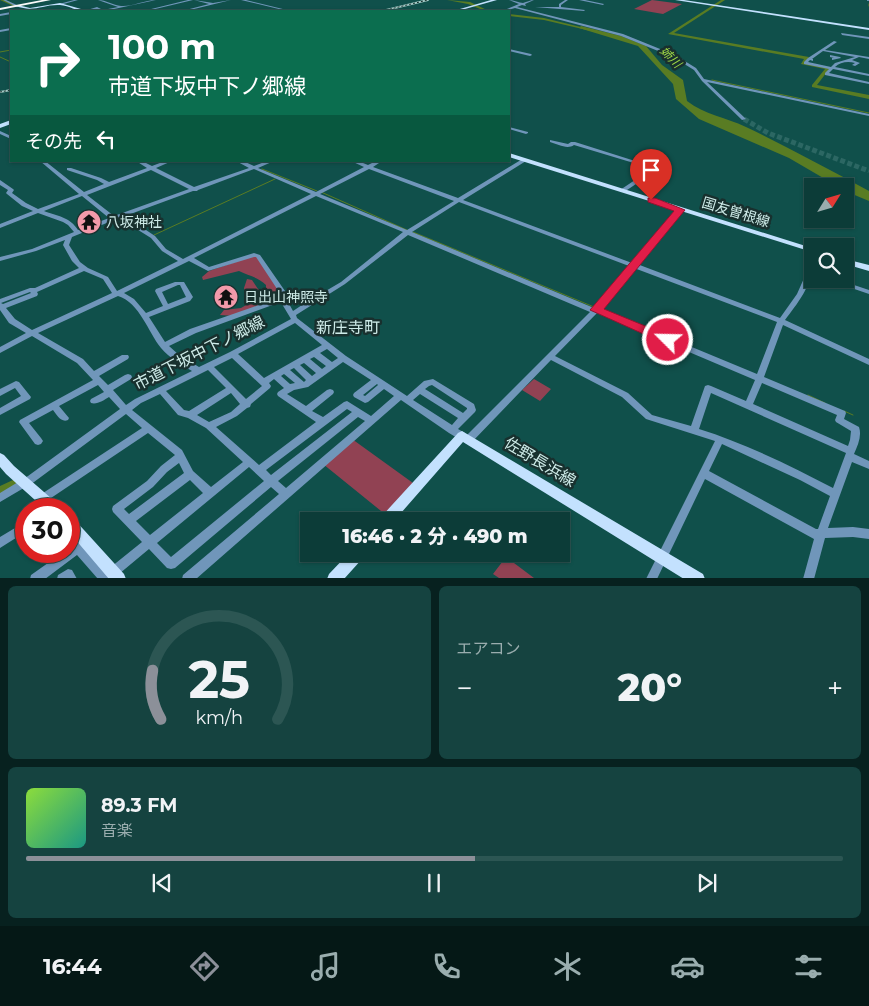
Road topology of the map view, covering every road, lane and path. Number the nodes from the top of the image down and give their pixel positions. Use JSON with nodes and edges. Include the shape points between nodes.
{"nodes":[{"id":1,"x":3,"y":0,"type":"edge"},
{"id":2,"x":49,"y":0,"type":"edge"},
{"id":3,"x":78,"y":0,"type":"edge"},
{"id":4,"x":99,"y":0,"type":"edge"},
{"id":5,"x":155,"y":0,"type":"edge"},
{"id":6,"x":194,"y":0,"type":"edge"},
{"id":7,"x":230,"y":0,"type":"edge"},
{"id":8,"x":242,"y":0,"type":"edge"},
{"id":9,"x":495,"y":0,"type":"edge"},
{"id":10,"x":510,"y":0,"type":"edge"},
{"id":11,"x":519,"y":0,"type":"edge"},
{"id":12,"x":533,"y":0,"type":"edge"},
{"id":13,"x":568,"y":0,"type":"edge"},
{"id":14,"x":580,"y":0,"type":"edge"},
{"id":15,"x":677,"y":0,"type":"edge"},
{"id":16,"x":691,"y":1,"type":"edge"},
{"id":17,"x":524,"y":3,"type":"junction"},
{"id":18,"x":60,"y":4,"type":"junction"},
{"id":19,"x":213,"y":4,"type":"junction"},
{"id":20,"x":603,"y":4,"type":"dead end"},
{"id":21,"x":18,"y":6,"type":"junction"},
{"id":22,"x":572,"y":6,"type":"dead end"},
{"id":23,"x":582,"y":6,"type":"dead end"},
{"id":24,"x":93,"y":7,"type":"dead end"},
{"id":25,"x":121,"y":7,"type":"junction"},
{"id":26,"x":515,"y":7,"type":"junction"},
{"id":27,"x":560,"y":8,"type":"junction"},
{"id":28,"x":577,"y":8,"type":"junction"},
{"id":29,"x":0,"y":9,"type":"edge"},
{"id":30,"x":30,"y":10,"type":"edge"},
{"id":31,"x":82,"y":10,"type":"edge"},
{"id":32,"x":101,"y":10,"type":"edge"},
{"id":33,"x":108,"y":10,"type":"edge"},
{"id":34,"x":132,"y":10,"type":"edge"},
{"id":35,"x":149,"y":10,"type":"edge"},
{"id":36,"x":187,"y":10,"type":"edge"},
{"id":37,"x":286,"y":10,"type":"edge"},
{"id":38,"x":462,"y":10,"type":"edge"},
{"id":39,"x":507,"y":10,"type":"edge"},
{"id":40,"x":869,"y":30,"type":"edge"},
{"id":41,"x":842,"y":34,"type":"dead end"},
{"id":42,"x":869,"y":38,"type":"edge"},
{"id":43,"x":835,"y":42,"type":"dead end"},
{"id":44,"x":510,"y":50,"type":"edge"},
{"id":45,"x":822,"y":50,"type":"junction"},
{"id":46,"x":530,"y":55,"type":"dead end"},
{"id":47,"x":832,"y":57,"type":"dead end"},
{"id":48,"x":857,"y":57,"type":"junction"},
{"id":49,"x":869,"y":58,"type":"edge"},
{"id":50,"x":809,"y":59,"type":"junction"},
{"id":51,"x":848,"y":60,"type":"junction"},
{"id":52,"x":818,"y":61,"type":"dead end"},
{"id":53,"x":835,"y":64,"type":"junction"},
{"id":54,"x":854,"y":65,"type":"dead end"},
{"id":55,"x":831,"y":68,"type":"junction"},
{"id":56,"x":847,"y":71,"type":"junction"},
{"id":57,"x":869,"y":75,"type":"edge"},
{"id":58,"x":703,"y":80,"type":"junction"},
{"id":59,"x":869,"y":83,"type":"edge"},
{"id":60,"x":869,"y":115,"type":"edge"},
{"id":61,"x":744,"y":119,"type":"tunnel mouth"},
{"id":62,"x":510,"y":128,"type":"edge"},
{"id":63,"x":526,"y":133,"type":"dead end"},
{"id":64,"x":552,"y":141,"type":"dead end"},
{"id":65,"x":510,"y":155,"type":"edge"},
{"id":66,"x":524,"y":160,"type":"junction"},
{"id":67,"x":43,"y":162,"type":"edge"},
{"id":68,"x":140,"y":162,"type":"edge"},
{"id":69,"x":167,"y":162,"type":"edge"},
{"id":70,"x":241,"y":162,"type":"edge"},
{"id":71,"x":270,"y":162,"type":"edge"},
{"id":72,"x":356,"y":162,"type":"edge"},
{"id":73,"x":378,"y":162,"type":"edge"},
{"id":74,"x":369,"y":167,"type":"junction"},
{"id":75,"x":152,"y":168,"type":"junction"},
{"id":76,"x":256,"y":168,"type":"junction"},
{"id":77,"x":69,"y":170,"type":"dead end"},
{"id":78,"x":0,"y":182,"type":"edge"},
{"id":79,"x":108,"y":184,"type":"junction"},
{"id":80,"x":195,"y":190,"type":"junction"},
{"id":81,"x":622,"y":191,"type":"junction"},
{"id":82,"x":317,"y":193,"type":"junction"},
{"id":83,"x":82,"y":194,"type":"junction"},
{"id":84,"x":459,"y":200,"type":"junction"},
{"id":85,"x":680,"y":210,"type":"junction"},
{"id":86,"x":38,"y":212,"type":"junction"},
{"id":87,"x":120,"y":216,"type":"junction"},
{"id":88,"x":112,"y":218,"type":"junction"},
{"id":89,"x":0,"y":226,"type":"edge"},
{"id":90,"x":409,"y":231,"type":"junction"},
{"id":91,"x":77,"y":232,"type":"junction"},
{"id":92,"x":69,"y":235,"type":"junction"},
{"id":93,"x":804,"y":248,"type":"edge"},
{"id":94,"x":0,"y":259,"type":"edge"},
{"id":95,"x":186,"y":259,"type":"junction"},
{"id":96,"x":854,"y":264,"type":"edge"},
{"id":97,"x":634,"y":265,"type":"junction"},
{"id":98,"x":869,"y":268,"type":"edge"},
{"id":99,"x":83,"y":269,"type":"junction"},
{"id":100,"x":804,"y":286,"type":"edge"},
{"id":101,"x":854,"y":287,"type":"edge"},
{"id":102,"x":869,"y":292,"type":"edge"},
{"id":103,"x":118,"y":294,"type":"junction"},
{"id":104,"x":1,"y":305,"type":"edge"},
{"id":105,"x":307,"y":306,"type":"junction"},
{"id":106,"x":166,"y":308,"type":"dead end"},
{"id":107,"x":597,"y":309,"type":"junction"},
{"id":108,"x":144,"y":316,"type":"junction"},
{"id":109,"x":293,"y":317,"type":"junction"},
{"id":110,"x":781,"y":322,"type":"junction"},
{"id":111,"x":32,"y":333,"type":"junction"},
{"id":112,"x":163,"y":346,"type":"junction"},
{"id":113,"x":327,"y":346,"type":"junction"},
{"id":114,"x":0,"y":350,"type":"edge"},
{"id":115,"x":315,"y":353,"type":"junction"},
{"id":116,"x":233,"y":354,"type":"junction"},
{"id":117,"x":125,"y":357,"type":"dead end"},
{"id":118,"x":343,"y":358,"type":"junction"},
{"id":119,"x":551,"y":358,"type":"junction"},
{"id":120,"x":304,"y":359,"type":"junction"},
{"id":121,"x":869,"y":362,"type":"edge"},
{"id":122,"x":294,"y":364,"type":"junction"},
{"id":123,"x":209,"y":366,"type":"junction"},
{"id":124,"x":332,"y":366,"type":"junction"},
{"id":125,"x":285,"y":370,"type":"junction"},
{"id":126,"x":199,"y":371,"type":"junction"},
{"id":127,"x":321,"y":373,"type":"junction"},
{"id":128,"x":275,"y":375,"type":"junction"},
{"id":129,"x":96,"y":378,"type":"junction"},
{"id":130,"x":128,"y":378,"type":"dead end"},
{"id":131,"x":759,"y":379,"type":"junction"},
{"id":132,"x":312,"y":380,"type":"junction"},
{"id":133,"x":263,"y":382,"type":"junction"},
{"id":134,"x":302,"y":385,"type":"junction"},
{"id":135,"x":231,"y":389,"type":"junction"},
{"id":136,"x":290,"y":389,"type":"junction"},
{"id":137,"x":420,"y":389,"type":"junction"},
{"id":138,"x":160,"y":390,"type":"junction"},
{"id":139,"x":108,"y":391,"type":"junction"},
{"id":140,"x":330,"y":392,"type":"dead end"},
{"id":141,"x":0,"y":393,"type":"edge"},
{"id":142,"x":403,"y":398,"type":"junction"},
{"id":143,"x":94,"y":401,"type":"dead end"},
{"id":144,"x":247,"y":405,"type":"junction"},
{"id":145,"x":749,"y":405,"type":"junction"},
{"id":146,"x":54,"y":406,"type":"junction"},
{"id":147,"x":125,"y":409,"type":"junction"},
{"id":148,"x":306,"y":411,"type":"junction"},
{"id":149,"x":0,"y":412,"type":"edge"},
{"id":150,"x":358,"y":412,"type":"junction"},
{"id":151,"x":190,"y":415,"type":"junction"},
{"id":152,"x":65,"y":418,"type":"dead end"},
{"id":153,"x":464,"y":418,"type":"junction"},
{"id":154,"x":370,"y":420,"type":"junction"},
{"id":155,"x":323,"y":422,"type":"junction"},
{"id":156,"x":209,"y":426,"type":"junction"},
{"id":157,"x":147,"y":429,"type":"junction"},
{"id":158,"x":694,"y":430,"type":"junction"},
{"id":159,"x":461,"y":435,"type":"junction"},
{"id":160,"x":720,"y":440,"type":"junction"},
{"id":161,"x":38,"y":441,"type":"dead end"},
{"id":162,"x":850,"y":453,"type":"junction"},
{"id":163,"x":180,"y":457,"type":"junction"},
{"id":164,"x":0,"y":458,"type":"edge"},
{"id":165,"x":249,"y":462,"type":"junction"},
{"id":166,"x":869,"y":465,"type":"edge"},
{"id":167,"x":259,"y":470,"type":"junction"},
{"id":168,"x":704,"y":472,"type":"junction"},
{"id":169,"x":190,"y":474,"type":"junction"},
{"id":170,"x":271,"y":481,"type":"junction"},
{"id":171,"x":24,"y":483,"type":"junction"},
{"id":172,"x":210,"y":493,"type":"junction"},
{"id":173,"x":286,"y":494,"type":"junction"},
{"id":174,"x":835,"y":494,"type":"junction"},
{"id":175,"x":0,"y":498,"type":"edge"},
{"id":176,"x":38,"y":498,"type":"edge"},
{"id":177,"x":52,"y":498,"type":"edge"},
{"id":178,"x":394,"y":512,"type":"edge"},
{"id":179,"x":129,"y":520,"type":"junction"},
{"id":180,"x":15,"y":533,"type":"dead end"},
{"id":181,"x":820,"y":534,"type":"junction"},
{"id":182,"x":869,"y":534,"type":"edge"},
{"id":183,"x":80,"y":541,"type":"edge"},
{"id":184,"x":149,"y":542,"type":"junction"},
{"id":185,"x":0,"y":543,"type":"edge"},
{"id":186,"x":80,"y":544,"type":"edge"},
{"id":187,"x":83,"y":546,"type":"junction"},
{"id":188,"x":664,"y":556,"type":"junction"},
{"id":189,"x":349,"y":562,"type":"edge"},
{"id":190,"x":109,"y":577,"type":"edge"},
{"id":191,"x":35,"y":578,"type":"edge"},
{"id":192,"x":62,"y":578,"type":"edge"},
{"id":193,"x":72,"y":578,"type":"edge"},
{"id":194,"x":188,"y":578,"type":"edge"},
{"id":195,"x":334,"y":578,"type":"edge"},
{"id":196,"x":651,"y":578,"type":"edge"},
{"id":197,"x":698,"y":578,"type":"edge"},
{"id":198,"x":808,"y":578,"type":"edge"}],
"edges":[{"from":1,"to":21,"type":"street"},
{"from":2,"to":21,"type":"highway"},
{"from":3,"to":18,"type":"street"},
{"from":4,"to":25,"type":"street"},
{"from":5,"to":25,"type":"street"},
{"from":6,"to":19,"type":"street"},
{"from":6,"to":35,"type":"street"},
{"from":7,"to":19,"type":"street"},
{"from":8,"to":37,"type":"street"},
{"from":9,"to":38,"type":"main road"},
{"from":10,"to":17,"type":"street"},
{"from":11,"to":17,"type":"street"},
{"from":12,"to":17,"type":"street"},
{"from":13,"to":27,"type":"street"},
{"from":14,"to":20,"type":"street"},
{"from":15,"to":16,"type":"main road"},
{"from":16,"to":40,"type":"main road"},
{"from":17,"to":26,"type":"street"},
{"from":17,"to":27,"type":"street"},
{"from":18,"to":30,"type":"main road"},
{"from":18,"to":31,"type":"main road"},
{"from":19,"to":36,"type":"street"},
{"from":21,"to":29,"type":"highway"},
{"from":21,"to":30,"type":"main road"},
{"from":22,"to":28,"type":"street"},
{"from":23,"to":28,"type":"street"},
{"from":24,"to":31,"type":"street"},
{"from":25,"to":33,"type":"street"},
{"from":25,"to":34,"type":"street"},
{"from":26,"to":39,"type":"street"},
{"from":26,"to":58,"type":"street","via":[[634,40],[691,65]]},
{"from":27,"to":28,"type":"street","via":[[584,10]]},
{"from":31,"to":32,"type":"street"},
{"from":41,"to":42,"type":"street"},
{"from":43,"to":45,"type":"street"},
{"from":44,"to":46,"type":"street"},
{"from":45,"to":48,"type":"street"},
{"from":45,"to":50,"type":"street"},
{"from":47,"to":51,"type":"street"},
{"from":48,"to":49,"type":"street"},
{"from":48,"to":51,"type":"street"},
{"from":50,"to":52,"type":"street"},
{"from":50,"to":55,"type":"street","via":[[805,63]]},
{"from":51,"to":53,"type":"street"},
{"from":51,"to":54,"type":"street","via":[[858,62]]},
{"from":53,"to":55,"type":"street"},
{"from":53,"to":56,"type":"street","via":[[851,68]]},
{"from":55,"to":56,"type":"street"},
{"from":55,"to":59,"type":"street","via":[[826,74]]},
{"from":56,"to":57,"type":"street"},
{"from":58,"to":60,"type":"street"},
{"from":58,"to":61,"type":"street"},
{"from":62,"to":63,"type":"street"},
{"from":64,"to":81,"type":"street","via":[[569,146],[573,143],[651,167],[640,180]]},
{"from":65,"to":66,"type":"main road","name":"国友曽根線"},
{"from":66,"to":81,"type":"main road","name":"国友曽根線"},
{"from":66,"to":84,"type":"street","name":"市道下坂中下ノ郷線"},
{"from":67,"to":83,"type":"street"},
{"from":68,"to":75,"type":"street"},
{"from":69,"to":75,"type":"street"},
{"from":70,"to":76,"type":"street"},
{"from":71,"to":76,"type":"street"},
{"from":72,"to":74,"type":"street"},
{"from":73,"to":74,"type":"street"},
{"from":74,"to":82,"type":"street"},
{"from":74,"to":84,"type":"street"},
{"from":75,"to":79,"type":"street"},
{"from":75,"to":80,"type":"street"},
{"from":76,"to":80,"type":"street"},
{"from":76,"to":82,"type":"street"},
{"from":77,"to":79,"type":"street"},
{"from":78,"to":86,"type":"street","via":[[11,190],[13,196]]},
{"from":79,"to":83,"type":"street"},
{"from":80,"to":87,"type":"street"},
{"from":81,"to":85,"type":"main road","name":"国友曽根線"},
{"from":82,"to":90,"type":"street"},
{"from":82,"to":95,"type":"street"},
{"from":83,"to":86,"type":"street"},
{"from":83,"to":88,"type":"street"},
{"from":84,"to":90,"type":"street","name":"市道下坂中下ノ郷線"},
{"from":84,"to":97,"type":"street"},
{"from":85,"to":93,"type":"main road","name":"国友曽根線"},
{"from":85,"to":97,"type":"street"},
{"from":86,"to":89,"type":"street"},
{"from":86,"to":91,"type":"street","via":[[74,225]]},
{"from":87,"to":88,"type":"street"},
{"from":87,"to":95,"type":"street","via":[[153,238],[164,250]]},
{"from":88,"to":91,"type":"street"},
{"from":90,"to":105,"type":"street","name":"市道下坂中下ノ郷線","via":[[343,283]]},
{"from":90,"to":107,"type":"street"},
{"from":91,"to":92,"type":"street"},
{"from":92,"to":94,"type":"street","via":[[34,250]]},
{"from":92,"to":99,"type":"street","via":[[66,244]]},
{"from":95,"to":103,"type":"street"},
{"from":95,"to":105,"type":"street","via":[[208,269],[258,256],[283,293],[291,294]]},
{"from":96,"to":98,"type":"main road"},
{"from":97,"to":107,"type":"street"},
{"from":97,"to":110,"type":"street"},
{"from":99,"to":103,"type":"street","via":[[106,278],[112,291]]},
{"from":99,"to":104,"type":"street","via":[[33,291],[35,294]]},
{"from":100,"to":110,"type":"street"},
{"from":101,"to":102,"type":"street"},
{"from":103,"to":108,"type":"street","via":[[129,298]]},
{"from":103,"to":111,"type":"street"},
{"from":104,"to":111,"type":"street","via":[[12,321]]},
{"from":105,"to":109,"type":"street","name":"市道下坂中下ノ郷線"},
{"from":106,"to":108,"type":"street"},
{"from":107,"to":119,"type":"street"},
{"from":107,"to":131,"type":"street"},
{"from":108,"to":112,"type":"street"},
{"from":109,"to":112,"type":"street","via":[[285,302],[278,301],[193,331]]},
{"from":109,"to":113,"type":"street"},
{"from":109,"to":116,"type":"street","name":"市道下坂中下ノ郷線"},
{"from":110,"to":121,"type":"street"},
{"from":110,"to":131,"type":"street"},
{"from":111,"to":114,"type":"street"},
{"from":111,"to":129,"type":"street","via":[[73,356]]},
{"from":112,"to":126,"type":"street"},
{"from":113,"to":115,"type":"street"},
{"from":113,"to":118,"type":"street"},
{"from":115,"to":120,"type":"street"},
{"from":115,"to":124,"type":"street"},
{"from":116,"to":123,"type":"street","name":"市道下坂中下ノ郷線"},
{"from":116,"to":133,"type":"street"},
{"from":117,"to":129,"type":"street"},
{"from":118,"to":124,"type":"street"},
{"from":118,"to":142,"type":"street"},
{"from":119,"to":158,"type":"street","via":[[625,395],[649,417]]},
{"from":119,"to":159,"type":"street"},
{"from":120,"to":122,"type":"street"},
{"from":120,"to":127,"type":"street"},
{"from":122,"to":125,"type":"street"},
{"from":122,"to":132,"type":"street"},
{"from":123,"to":126,"type":"street","name":"市道下坂中下ノ郷線"},
{"from":123,"to":135,"type":"street"},
{"from":124,"to":127,"type":"street"},
{"from":125,"to":128,"type":"street"},
{"from":125,"to":134,"type":"street"},
{"from":126,"to":138,"type":"street","name":"市道下坂中下ノ郷線"},
{"from":127,"to":132,"type":"street"},
{"from":128,"to":133,"type":"street"},
{"from":128,"to":136,"type":"street"},
{"from":129,"to":139,"type":"street"},
{"from":129,"to":146,"type":"street"},
{"from":130,"to":139,"type":"street"},
{"from":131,"to":145,"type":"street"},
{"from":131,"to":162,"type":"street","via":[[842,413],[839,420],[856,429]]},
{"from":132,"to":134,"type":"street"},
{"from":133,"to":144,"type":"street","via":[[267,386]]},
{"from":134,"to":136,"type":"street"},
{"from":135,"to":144,"type":"street"},
{"from":135,"to":151,"type":"street"},
{"from":136,"to":148,"type":"street","via":[[281,394]]},
{"from":137,"to":142,"type":"street"},
{"from":137,"to":153,"type":"street"},
{"from":137,"to":153,"type":"street","via":[[433,382],[471,406],[472,410]]},
{"from":138,"to":147,"type":"street","name":"市道下坂中下ノ郷線"},
{"from":138,"to":151,"type":"street","via":[[181,413]]},
{"from":139,"to":143,"type":"street"},
{"from":139,"to":147,"type":"street"},
{"from":140,"to":148,"type":"street"},
{"from":141,"to":149,"type":"street","via":[[16,384],[27,397]]},
{"from":142,"to":154,"type":"street"},
{"from":142,"to":159,"type":"street"},
{"from":144,"to":156,"type":"street"},
{"from":145,"to":158,"type":"street","via":[[708,388]]},
{"from":145,"to":162,"type":"street"},
{"from":146,"to":152,"type":"street"},
{"from":146,"to":161,"type":"street","via":[[23,422]]},
{"from":147,"to":157,"type":"street"},
{"from":147,"to":171,"type":"street","name":"市道下坂中下ノ郷線"},
{"from":148,"to":155,"type":"street"},
{"from":150,"to":154,"type":"street"},
{"from":150,"to":155,"type":"street","via":[[347,404]]},
{"from":150,"to":170,"type":"street"},
{"from":151,"to":156,"type":"street"},
{"from":153,"to":159,"type":"street"},
{"from":154,"to":173,"type":"street"},
{"from":155,"to":167,"type":"street"},
{"from":156,"to":165,"type":"street"},
{"from":157,"to":163,"type":"street","via":[[180,453]]},
{"from":157,"to":177,"type":"street"},
{"from":158,"to":160,"type":"street"},
{"from":159,"to":178,"type":"main road"},
{"from":159,"to":188,"type":"main road","name":"佐野長浜線"},
{"from":160,"to":168,"type":"street"},
{"from":160,"to":174,"type":"street","via":[[804,476]]},
{"from":162,"to":166,"type":"street"},
{"from":162,"to":174,"type":"street"},
{"from":163,"to":169,"type":"street"},
{"from":163,"to":179,"type":"street","via":[[118,509]]},
{"from":164,"to":171,"type":"main road"},
{"from":165,"to":167,"type":"street"},
{"from":165,"to":172,"type":"street"},
{"from":167,"to":170,"type":"street"},
{"from":168,"to":181,"type":"street"},
{"from":168,"to":188,"type":"street"},
{"from":169,"to":172,"type":"street"},
{"from":169,"to":179,"type":"street"},
{"from":170,"to":173,"type":"street"},
{"from":170,"to":184,"type":"street","via":[[171,564]]},
{"from":171,"to":175,"type":"street","name":"市道下坂中下ノ郷線"},
{"from":171,"to":176,"type":"main road"},
{"from":172,"to":184,"type":"street"},
{"from":173,"to":194,"type":"street"},
{"from":174,"to":181,"type":"street"},
{"from":179,"to":184,"type":"street"},
{"from":180,"to":185,"type":"street"},
{"from":181,"to":182,"type":"street"},
{"from":181,"to":198,"type":"street"},
{"from":183,"to":187,"type":"main road"},
{"from":184,"to":190,"type":"street"},
{"from":186,"to":187,"type":"street"},
{"from":187,"to":190,"type":"main road"},
{"from":187,"to":191,"type":"street"},
{"from":188,"to":196,"type":"street"},
{"from":188,"to":197,"type":"main road","name":"佐野長浜線"},
{"from":189,"to":195,"type":"main road"},
{"from":192,"to":193,"type":"street","via":[[68,574]]}]}
